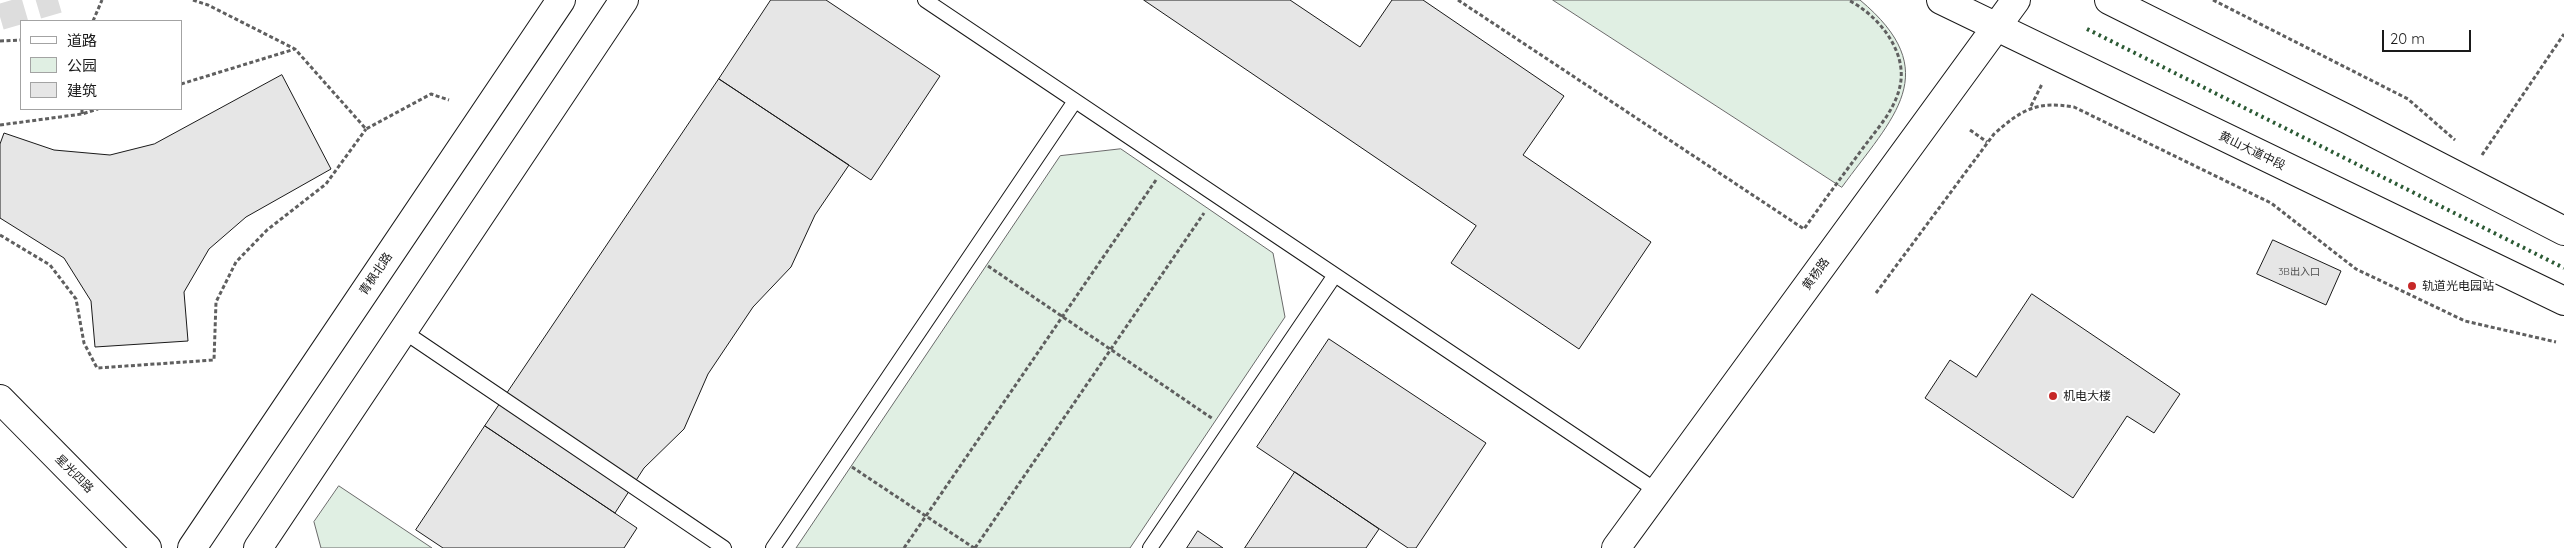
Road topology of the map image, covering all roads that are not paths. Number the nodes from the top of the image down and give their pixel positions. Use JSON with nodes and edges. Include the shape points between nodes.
{"nodes":[{"id":1,"x":561,"y":0,"type":"edge"},
{"id":2,"x":624,"y":0,"type":"edge"},
{"id":3,"x":925,"y":0,"type":"edge"},
{"id":4,"x":1941,"y":0,"type":"edge"},
{"id":5,"x":2016,"y":0,"type":"edge"},
{"id":6,"x":2109,"y":0,"type":"edge"},
{"id":7,"x":2147,"y":0,"type":"edge"},
{"id":8,"x":1996,"y":28,"type":"junction"},
{"id":9,"x":2169,"y":30,"type":"junction"},
{"id":10,"x":1075,"y":101,"type":"junction"},
{"id":11,"x":2564,"y":231,"type":"edge"},
{"id":12,"x":1335,"y":275,"type":"junction"},
{"id":13,"x":2564,"y":301,"type":"edge"},
{"id":14,"x":403,"y":331,"type":"junction"},
{"id":15,"x":0,"y":399,"type":"edge"},
{"id":16,"x":1657,"y":491,"type":"junction"},
{"id":17,"x":147,"y":548,"type":"edge"},
{"id":18,"x":192,"y":548,"type":"edge"},
{"id":19,"x":258,"y":548,"type":"edge"},
{"id":20,"x":724,"y":548,"type":"edge"},
{"id":21,"x":773,"y":548,"type":"edge"},
{"id":22,"x":1150,"y":548,"type":"edge"},
{"id":23,"x":1616,"y":548,"type":"edge"}],
"edges":[{"from":1,"to":18,"type":"street","name":"青枫北路"},
{"from":2,"to":14,"type":"street"},
{"from":3,"to":10,"type":"lane"},
{"from":4,"to":8,"type":"street","name":"黄山大道中段"},
{"from":5,"to":8,"type":"street","name":"黄杨路"},
{"from":6,"to":9,"type":"street"},
{"from":7,"to":9,"type":"street"},
{"from":8,"to":13,"type":"street","name":"黄山大道中段"},
{"from":8,"to":16,"type":"street","name":"黄杨路"},
{"from":9,"to":11,"type":"street"},
{"from":10,"to":12,"type":"lane"},
{"from":10,"to":21,"type":"lane"},
{"from":12,"to":16,"type":"lane"},
{"from":12,"to":22,"type":"lane"},
{"from":14,"to":19,"type":"street"},
{"from":14,"to":20,"type":"lane"},
{"from":15,"to":17,"type":"street","name":"星光四路"},
{"from":16,"to":23,"type":"street","name":"黄杨路"}]}
